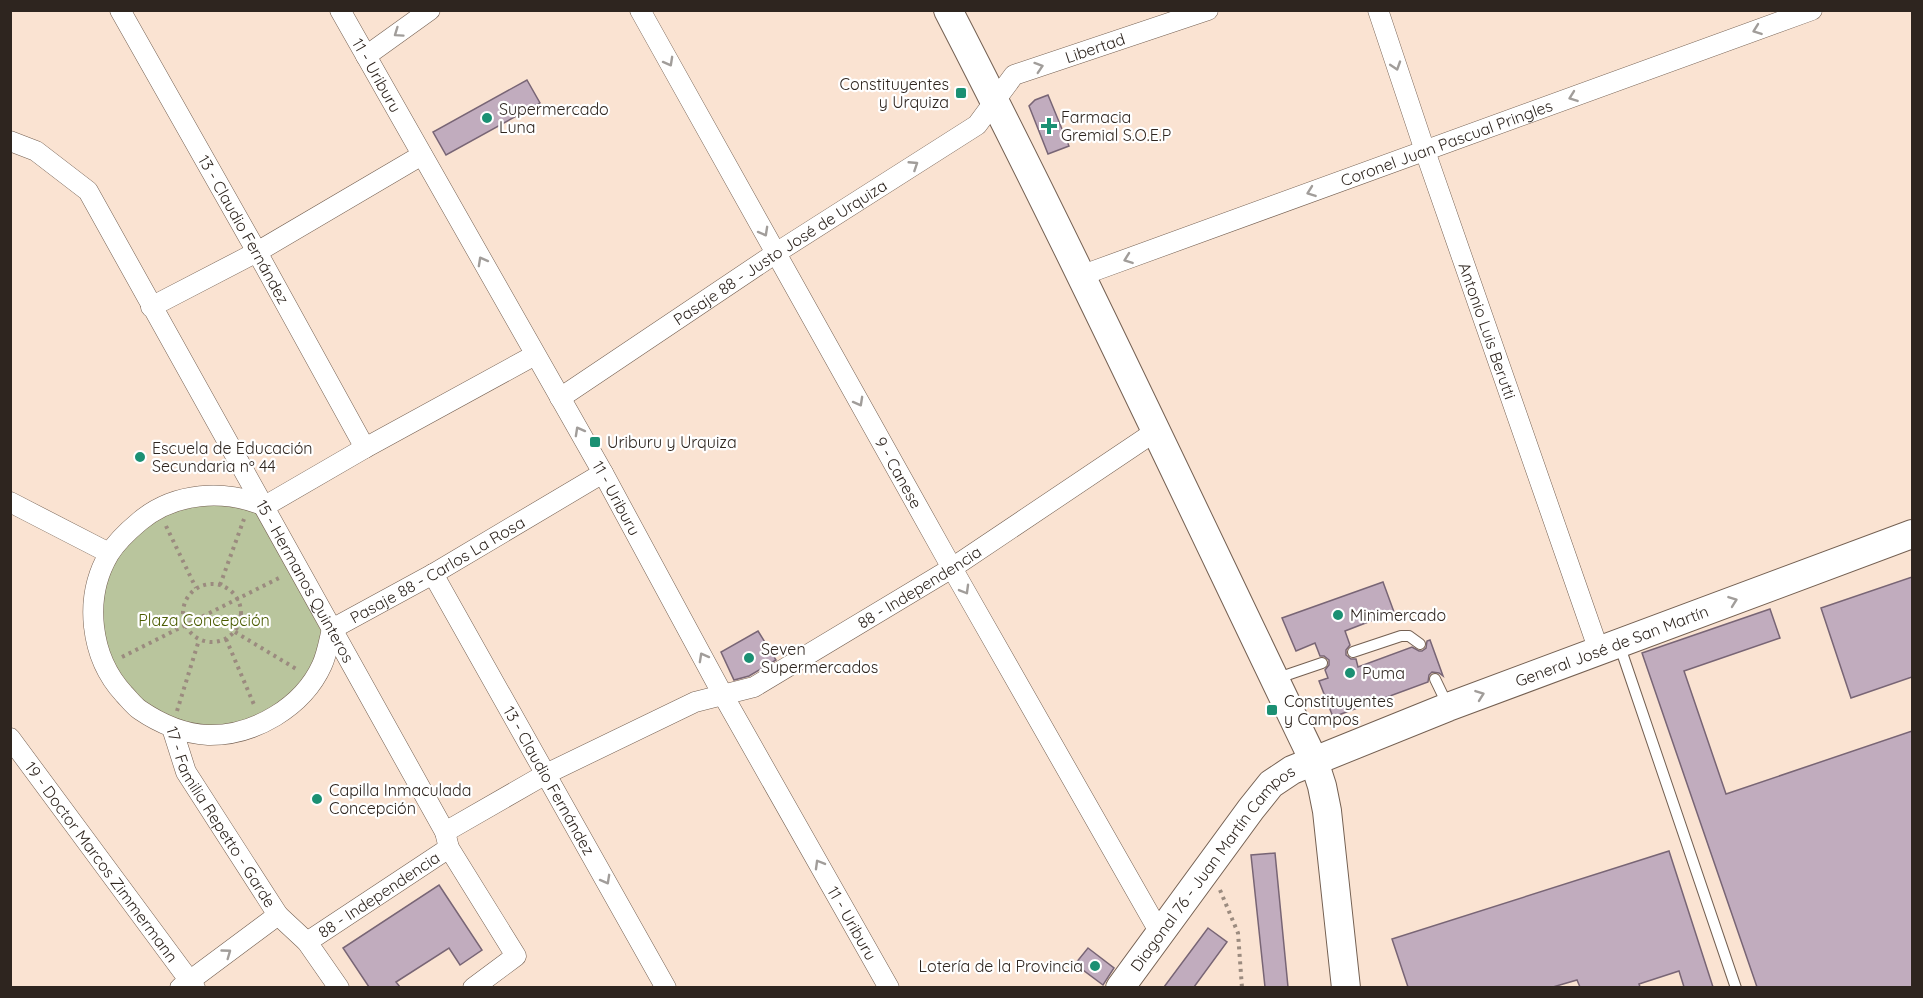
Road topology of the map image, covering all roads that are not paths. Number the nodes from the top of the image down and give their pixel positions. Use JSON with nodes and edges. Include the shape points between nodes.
{"nodes":[{"id":1,"x":120,"y":10,"type":"edge"},
{"id":2,"x":340,"y":10,"type":"edge"},
{"id":3,"x":430,"y":10,"type":"edge"},
{"id":4,"x":640,"y":10,"type":"edge"},
{"id":5,"x":948,"y":10,"type":"edge"},
{"id":6,"x":1208,"y":10,"type":"edge"},
{"id":7,"x":1378,"y":10,"type":"edge"},
{"id":8,"x":1812,"y":10,"type":"edge"},
{"id":9,"x":366,"y":56,"type":"junction"},
{"id":10,"x":995,"y":101,"type":"junction"},
{"id":11,"x":10,"y":141,"type":"edge"},
{"id":12,"x":1425,"y":151,"type":"junction"},
{"id":13,"x":422,"y":155,"type":"junction"},
{"id":14,"x":257,"y":252,"type":"junction"},
{"id":15,"x":776,"y":253,"type":"junction"},
{"id":16,"x":1080,"y":276,"type":"junction"},
{"id":17,"x":152,"y":308,"type":"junction"},
{"id":18,"x":536,"y":355,"type":"junction"},
{"id":19,"x":560,"y":398,"type":"junction"},
{"id":20,"x":1156,"y":431,"type":"junction"},
{"id":21,"x":365,"y":448,"type":"junction"},
{"id":22,"x":603,"y":473,"type":"junction"},
{"id":23,"x":10,"y":502,"type":"edge"},
{"id":24,"x":258,"y":503,"type":"junction"},
{"id":25,"x":1912,"y":534,"type":"edge"},
{"id":26,"x":110,"y":553,"type":"junction"},
{"id":27,"x":952,"y":568,"type":"junction"},
{"id":28,"x":433,"y":574,"type":"junction"},
{"id":29,"x":332,"y":629,"type":"junction"},
{"id":30,"x":1420,"y":644,"type":"dead end"},
{"id":31,"x":1609,"y":647,"type":"junction"},
{"id":32,"x":1353,"y":652,"type":"dead end"},
{"id":33,"x":1322,"y":663,"type":"dead end"},
{"id":34,"x":1275,"y":679,"type":"junction"},
{"id":35,"x":1435,"y":679,"type":"dead end"},
{"id":36,"x":723,"y":695,"type":"junction"},
{"id":37,"x":1448,"y":707,"type":"junction"},
{"id":38,"x":172,"y":728,"type":"junction"},
{"id":39,"x":10,"y":738,"type":"edge"},
{"id":40,"x":1314,"y":761,"type":"junction"},
{"id":41,"x":546,"y":774,"type":"junction"},
{"id":42,"x":447,"y":840,"type":"junction"},
{"id":43,"x":278,"y":915,"type":"junction"},
{"id":44,"x":1160,"y":933,"type":"junction"},
{"id":45,"x":307,"y":942,"type":"junction"},
{"id":46,"x":188,"y":985,"type":"edge"},
{"id":47,"x":339,"y":987,"type":"edge"},
{"id":48,"x":472,"y":987,"type":"edge"},
{"id":49,"x":666,"y":987,"type":"edge"},
{"id":50,"x":889,"y":987,"type":"edge"},
{"id":51,"x":1120,"y":987,"type":"edge"},
{"id":52,"x":1346,"y":987,"type":"edge"},
{"id":53,"x":1736,"y":987,"type":"edge"}],
"edges":[{"from":1,"to":14,"type":"street","name":"13 - Claudio Fernández"},
{"from":2,"to":9,"type":"street","name":"11 - Uriburu"},
{"from":3,"to":9,"type":"street","one_way":true},
{"from":4,"to":15,"type":"street","name":"9 - Canese","one_way":true},
{"from":5,"to":10,"type":"main road"},
{"from":10,"to":6,"type":"street","name":"Libertad","one_way":true,"via":[[1014,75]]},
{"from":7,"to":12,"type":"street","name":"Antonio Luis Berutti","one_way":true},
{"from":8,"to":12,"type":"street","name":"Coronel Juan Pascual Pringles","one_way":true},
{"from":9,"to":13,"type":"street","name":"11 - Uriburu"},
{"from":15,"to":10,"type":"street","name":"Pasaje 88 - Justo José de Urquiza","one_way":true,"via":[[977,125]]},
{"from":10,"to":16,"type":"main road"},
{"from":11,"to":17,"type":"street","name":"15 - Hermanos Quinteros","via":[[36,151],[88,191]]},
{"from":12,"to":16,"type":"street","name":"Coronel Juan Pascual Pringles","one_way":true},
{"from":12,"to":31,"type":"street","name":"Antonio Luis Berutti"},
{"from":13,"to":14,"type":"street"},
{"from":18,"to":13,"type":"street","name":"11 - Uriburu","one_way":true},
{"from":14,"to":17,"type":"street"},
{"from":14,"to":21,"type":"street","name":"13 - Claudio Fernández"},
{"from":15,"to":19,"type":"street","name":"Pasaje 88 - Justo José de Urquiza"},
{"from":15,"to":27,"type":"street","name":"9 - Canese","one_way":true},
{"from":16,"to":20,"type":"main road"},
{"from":17,"to":24,"type":"street","name":"15 - Hermanos Quinteros"},
{"from":18,"to":19,"type":"street","name":"11 - Uriburu"},
{"from":18,"to":21,"type":"street"},
{"from":22,"to":19,"type":"street","name":"11 - Uriburu","one_way":true},
{"from":20,"to":27,"type":"street","name":"88 - Independencia"},
{"from":20,"to":34,"type":"main road"},
{"from":21,"to":24,"type":"street"},
{"from":22,"to":28,"type":"street","name":"Pasaje 88 - Carlos La Rosa"},
{"from":36,"to":22,"type":"street","name":"11 - Uriburu","one_way":true},
{"from":23,"to":26,"type":"street"},
{"from":24,"to":26,"type":"street","name":"17 - Familia Repetto - Garde","via":[[227,496],[188,497],[152,512],[122,536]]},
{"from":24,"to":29,"type":"street","name":"15 - Hermanos Quinteros"},
{"from":31,"to":25,"type":"main road","name":"General José de San Martín","one_way":true},
{"from":26,"to":38,"type":"street","name":"17 - Familia Repetto - Garde","via":[[101,569],[92,607],[96,645],[112,681],[138,709]]},
{"from":27,"to":36,"type":"street","name":"88 - Independencia","via":[[754,687]]},
{"from":27,"to":44,"type":"street","name":"9 - Canese","one_way":true},
{"from":28,"to":29,"type":"street","name":"Pasaje 88 - Carlos La Rosa"},
{"from":28,"to":41,"type":"street","name":"13 - Claudio Fernández"},
{"from":29,"to":38,"type":"street","name":"Pasaje 88 - Carlos La Rosa","via":[[322,665],[302,694],[275,717],[243,731],[207,735]]},
{"from":29,"to":42,"type":"street","name":"15 - Hermanos Quinteros"},
{"from":30,"to":32,"type":"lane","via":[[1409,636],[1401,636]]},
{"from":37,"to":31,"type":"main road","name":"General José de San Martín","one_way":true},
{"from":31,"to":53,"type":"lane"},
{"from":33,"to":34,"type":"lane"},
{"from":34,"to":40,"type":"main road"},
{"from":35,"to":37,"type":"lane"},
{"from":36,"to":41,"type":"street","name":"88 - Independencia","via":[[694,702]]},
{"from":50,"to":36,"type":"street","name":"11 - Uriburu","one_way":true},
{"from":37,"to":40,"type":"main road","name":"General José de San Martín"},
{"from":38,"to":43,"type":"street","name":"17 - Familia Repetto - Garde","via":[[186,772]]},
{"from":39,"to":46,"type":"street","name":"19 - Doctor Marcos Zimmermann"},
{"from":40,"to":44,"type":"main road","name":"Diagonal 76 - Juan Martín Campos","via":[[1271,784]]},
{"from":40,"to":52,"type":"main road","via":[[1327,811]]},
{"from":41,"to":42,"type":"street","name":"88 - Independencia"},
{"from":41,"to":49,"type":"street","name":"13 - Claudio Fernández","one_way":true},
{"from":42,"to":45,"type":"street","name":"88 - Independencia"},
{"from":42,"to":48,"type":"street","name":"15 - Hermanos Quinteros","via":[[516,956]]},
{"from":43,"to":45,"type":"street","name":"17 - Familia Repetto - Garde"},
{"from":46,"to":43,"type":"street","one_way":true},
{"from":44,"to":51,"type":"main road","name":"Diagonal 76 - Juan Martín Campos"},
{"from":45,"to":47,"type":"street","name":"17 - Familia Repetto - Garde"}]}
